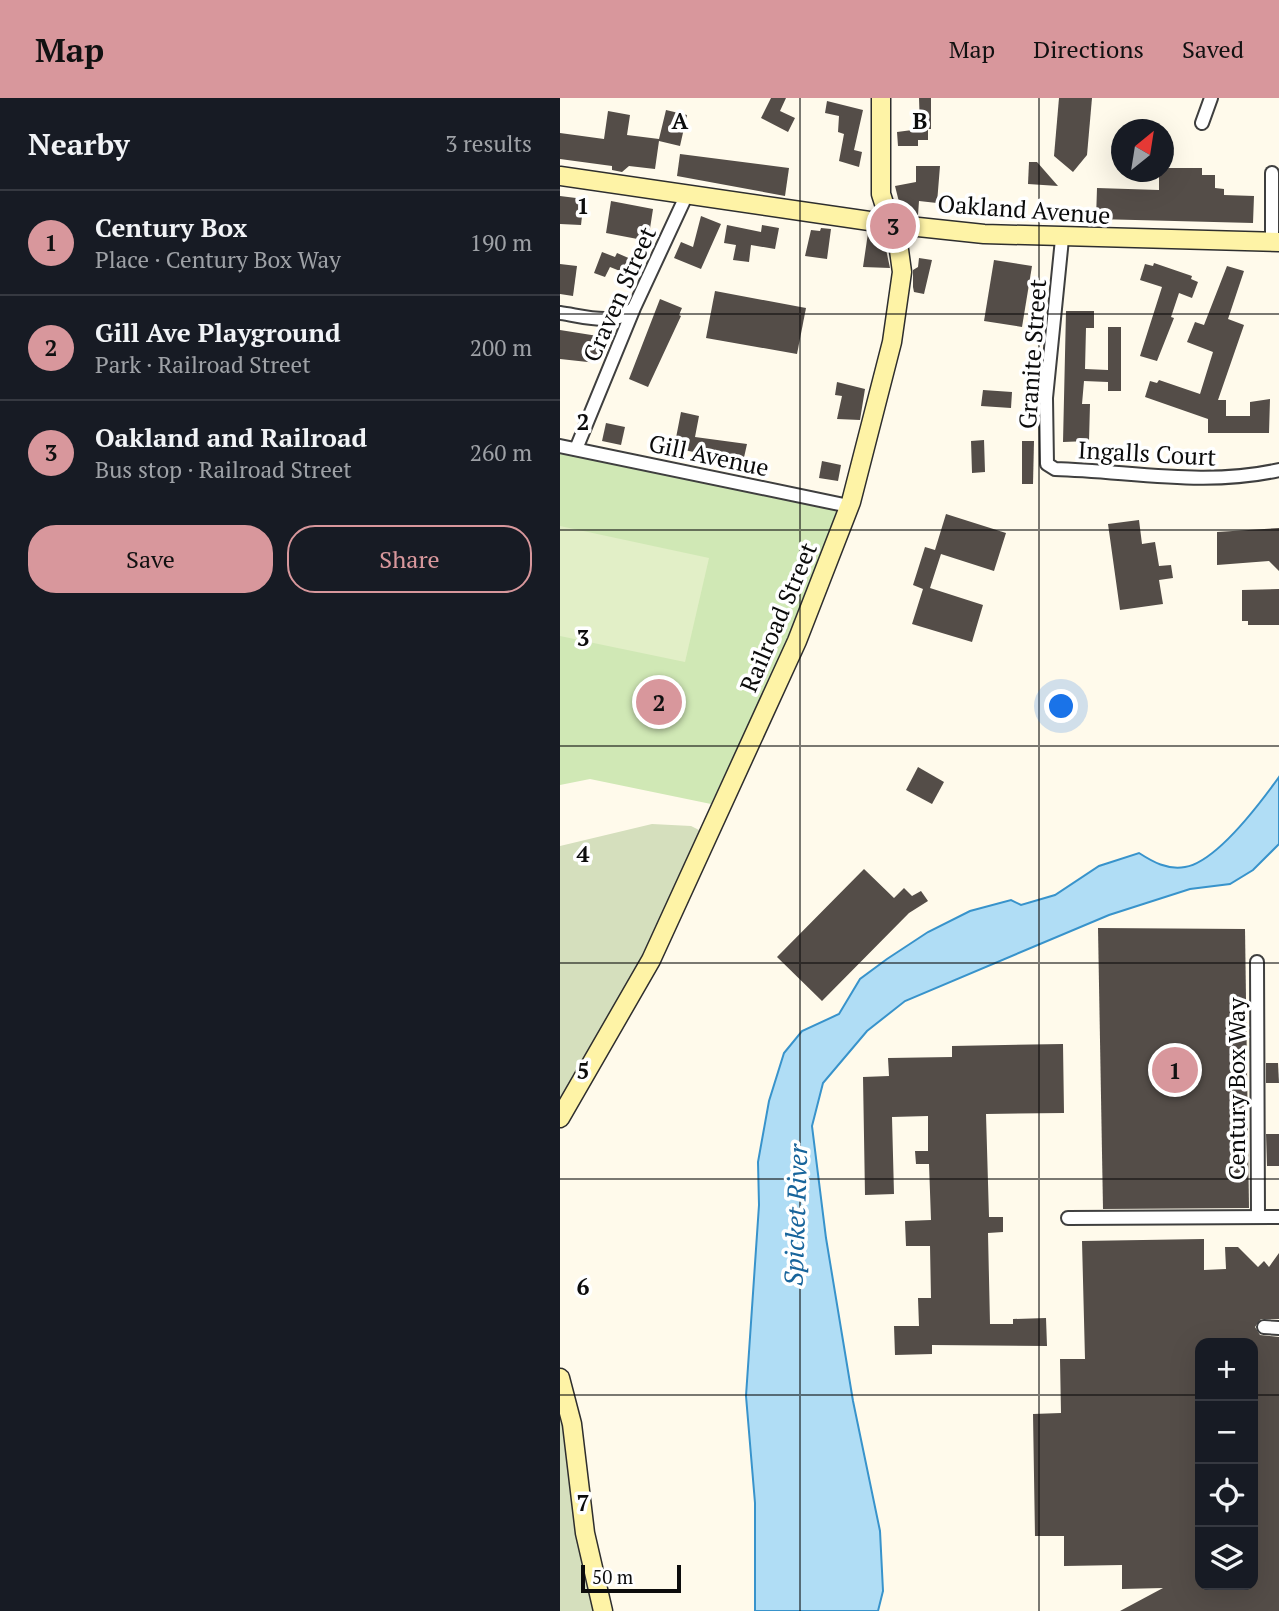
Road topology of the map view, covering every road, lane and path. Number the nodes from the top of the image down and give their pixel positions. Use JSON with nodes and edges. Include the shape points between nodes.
{"nodes":[{"id":1,"x":881,"y":98,"type":"edge"},
{"id":2,"x":1211,"y":98,"type":"edge"},
{"id":3,"x":1202,"y":123,"type":"dead end"},
{"id":4,"x":1272,"y":173,"type":"dead end"},
{"id":5,"x":560,"y":176,"type":"edge"},
{"id":6,"x":687,"y":194,"type":"junction"},
{"id":7,"x":890,"y":224,"type":"junction"},
{"id":8,"x":1062,"y":239,"type":"junction"},
{"id":9,"x":1275,"y":242,"type":"edge"},
{"id":10,"x":634,"y":308,"type":"junction"},
{"id":11,"x":560,"y":313,"type":"edge"},
{"id":12,"x":560,"y":446,"type":"edge"},
{"id":13,"x":576,"y":449,"type":"junction"},
{"id":14,"x":1055,"y":470,"type":"joint"},
{"id":15,"x":1279,"y":470,"type":"edge"},
{"id":16,"x":849,"y":506,"type":"junction"},
{"id":17,"x":1257,"y":962,"type":"dead end"},
{"id":18,"x":560,"y":1118,"type":"edge"},
{"id":19,"x":1258,"y":1216,"type":"junction"},
{"id":20,"x":1279,"y":1217,"type":"edge"},
{"id":21,"x":1068,"y":1218,"type":"dead end"},
{"id":22,"x":1264,"y":1327,"type":"dead end"},
{"id":23,"x":1279,"y":1328,"type":"edge"},
{"id":24,"x":560,"y":1378,"type":"edge"},
{"id":25,"x":603,"y":1611,"type":"edge"}],
"edges":[{"from":1,"to":7,"type":"main road","name":"Railroad Street","via":[[881,194]]},
{"from":2,"to":3,"type":"street"},
{"from":4,"to":9,"type":"street"},
{"from":5,"to":6,"type":"main road","name":"Oakland Avenue"},
{"from":6,"to":7,"type":"main road","name":"Oakland Avenue"},
{"from":6,"to":10,"type":"street","name":"Craven Street"},
{"from":7,"to":8,"type":"main road","name":"Oakland Avenue"},
{"from":7,"to":16,"type":"main road","name":"Railroad Street","via":[[899,250],[900,286],[892,342]]},
{"from":8,"to":9,"type":"main road","name":"Oakland Avenue"},
{"from":8,"to":14,"type":"street","name":"Granite Street","via":[[1046,398],[1047,464]]},
{"from":10,"to":11,"type":"street","via":[[614,319]]},
{"from":10,"to":13,"type":"street","name":"Craven Street"},
{"from":12,"to":13,"type":"street","name":"Gill Avenue"},
{"from":13,"to":16,"type":"street","name":"Gill Avenue"},
{"from":14,"to":15,"type":"street","name":"Ingalls Court","via":[[1201,480]]},
{"from":16,"to":18,"type":"main road","name":"Railroad Street","via":[[797,641],[651,960]]},
{"from":17,"to":19,"type":"street","name":"Century Box Way"},
{"from":19,"to":20,"type":"street"},
{"from":19,"to":21,"type":"street"},
{"from":22,"to":23,"type":"street"},
{"from":24,"to":25,"type":"main road","via":[[572,1424],[585,1533]]}]}
